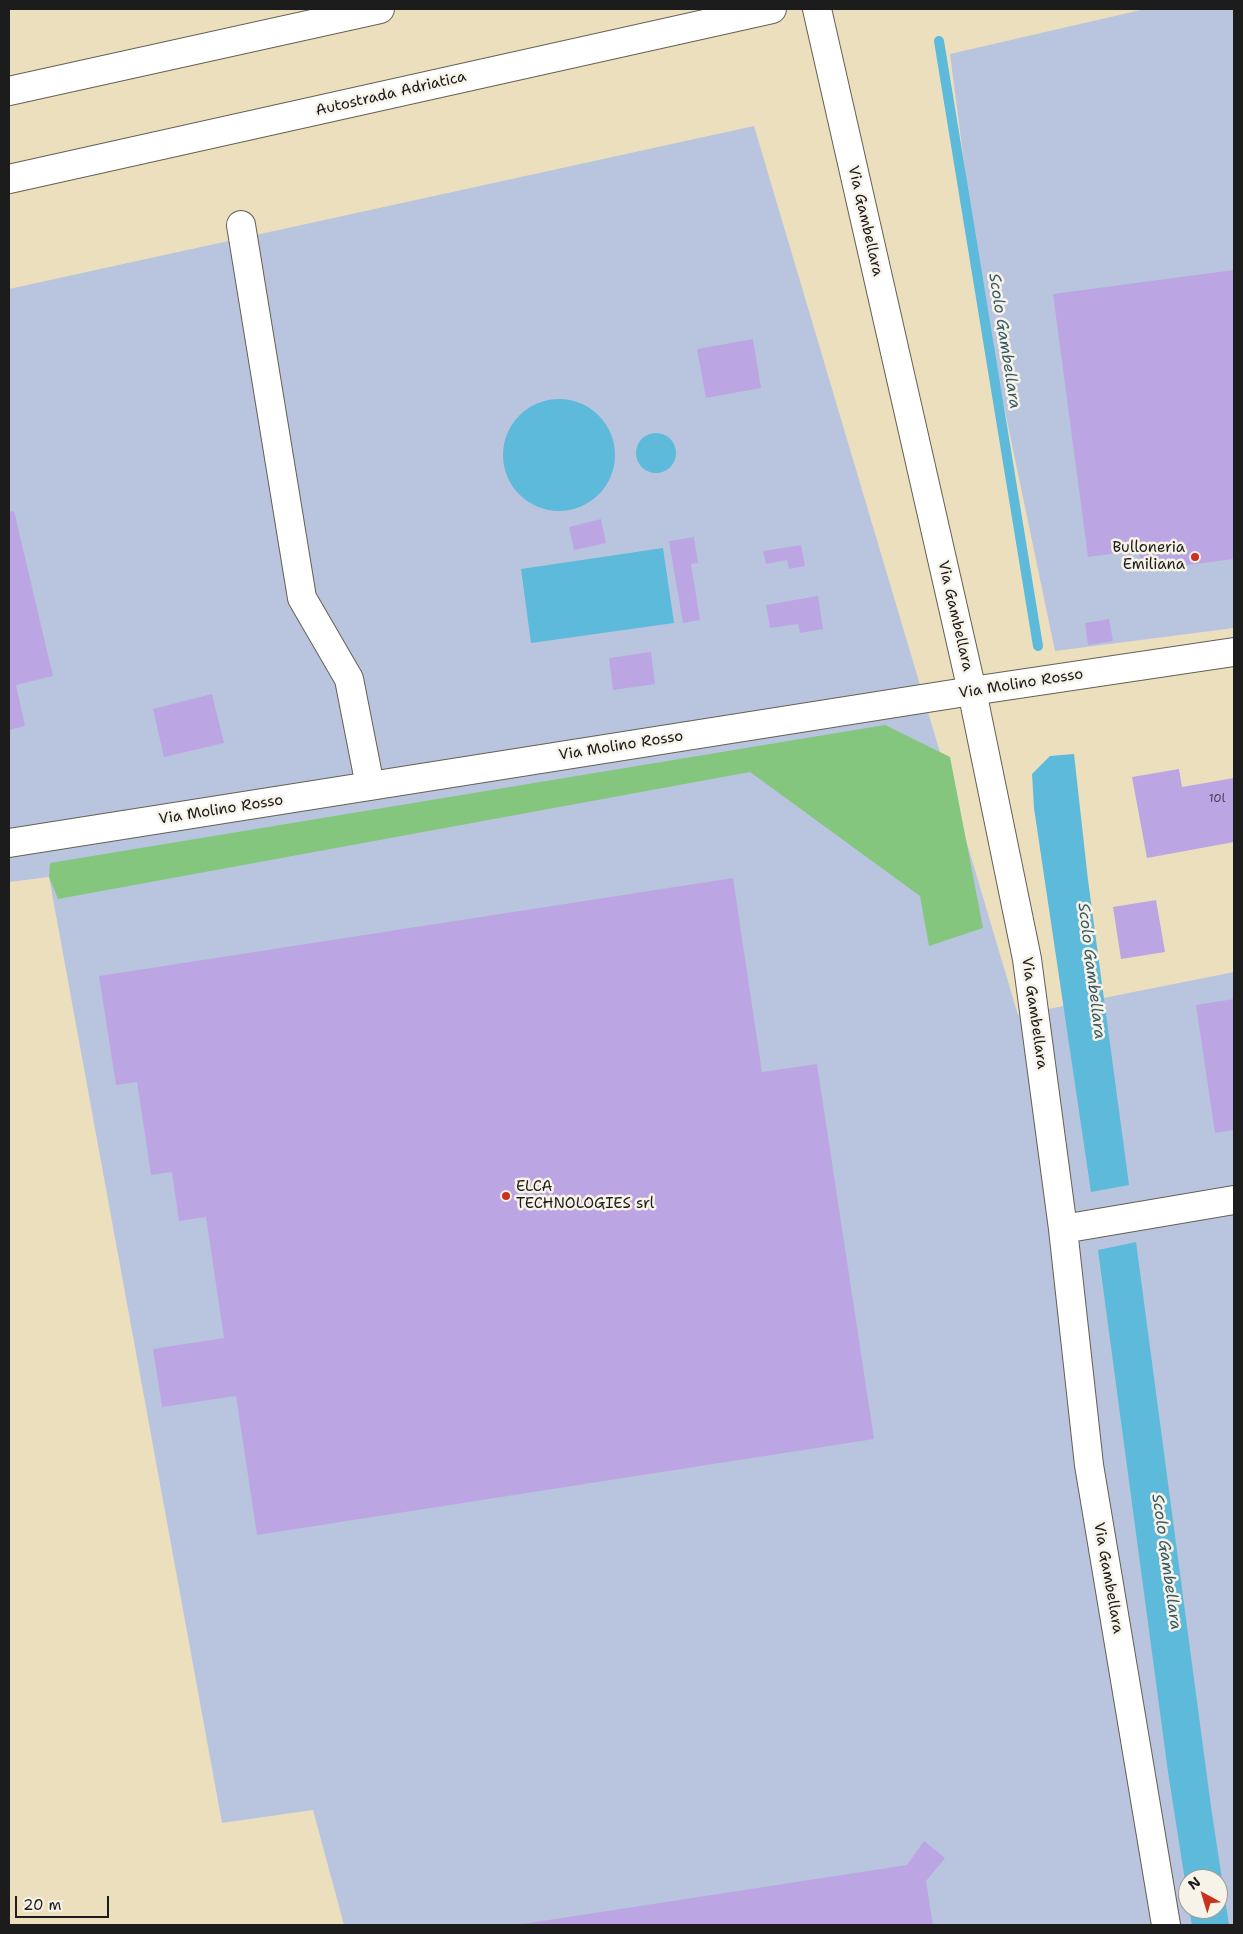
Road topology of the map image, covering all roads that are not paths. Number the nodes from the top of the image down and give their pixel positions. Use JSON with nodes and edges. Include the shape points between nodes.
{"nodes":[{"id":1,"x":380,"y":9,"type":"edge"},
{"id":2,"x":772,"y":9,"type":"edge"},
{"id":3,"x":817,"y":9,"type":"edge"},
{"id":4,"x":9,"y":91,"type":"edge"},
{"id":5,"x":9,"y":179,"type":"edge"},
{"id":6,"x":241,"y":226,"type":"dead end"},
{"id":7,"x":1234,"y":652,"type":"edge"},
{"id":8,"x":972,"y":691,"type":"junction"},
{"id":9,"x":370,"y":786,"type":"junction"},
{"id":10,"x":9,"y":843,"type":"edge"},
{"id":11,"x":1234,"y":1200,"type":"edge"},
{"id":12,"x":1063,"y":1229,"type":"junction"},
{"id":13,"x":1166,"y":1925,"type":"edge"}],
"edges":[{"from":1,"to":4,"type":"main road"},
{"from":2,"to":5,"type":"main road","name":"Autostrada Adriatica"},
{"from":3,"to":8,"type":"main road","name":"Via Gambellara"},
{"from":6,"to":9,"type":"main road","via":[[302,598],[349,680]]},
{"from":7,"to":8,"type":"main road","name":"Via Molino Rosso"},
{"from":8,"to":9,"type":"main road","name":"Via Molino Rosso"},
{"from":8,"to":12,"type":"main road","name":"Via Gambellara","via":[[1027,959]]},
{"from":9,"to":10,"type":"main road","name":"Via Molino Rosso"},
{"from":11,"to":12,"type":"main road"},
{"from":12,"to":13,"type":"main road","name":"Via Gambellara","via":[[1088,1465]]}]}
